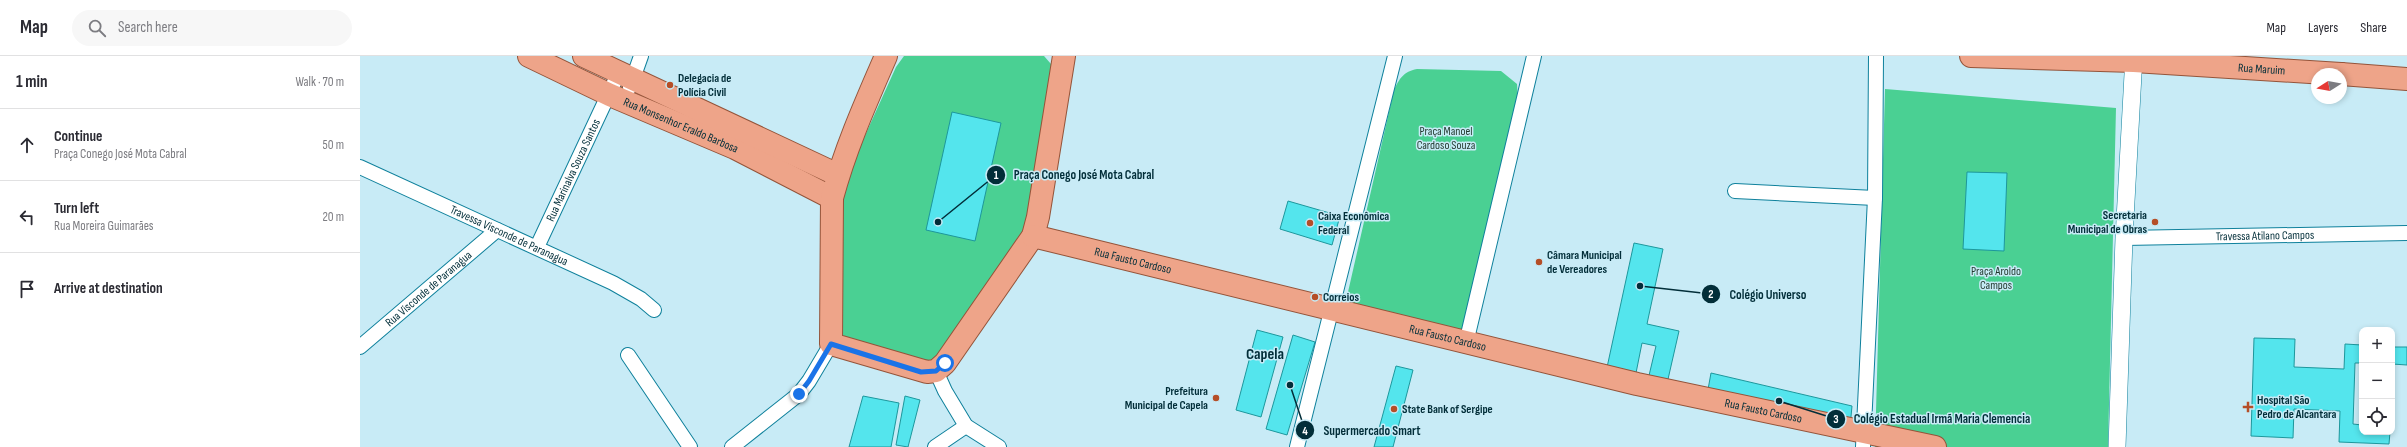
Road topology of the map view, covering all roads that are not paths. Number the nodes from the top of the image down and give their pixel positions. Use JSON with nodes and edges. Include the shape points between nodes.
{"nodes":[{"id":1,"x":529,"y":56,"type":"edge"},
{"id":2,"x":584,"y":56,"type":"edge"},
{"id":3,"x":641,"y":56,"type":"edge"},
{"id":4,"x":886,"y":56,"type":"edge"},
{"id":5,"x":1064,"y":56,"type":"edge"},
{"id":6,"x":1395,"y":56,"type":"edge"},
{"id":7,"x":1534,"y":56,"type":"edge"},
{"id":8,"x":1876,"y":56,"type":"edge"},
{"id":9,"x":1971,"y":56,"type":"edge"},
{"id":10,"x":2134,"y":59,"type":"edge"},
{"id":11,"x":2311,"y":72,"type":"edge"},
{"id":12,"x":2347,"y":74,"type":"edge"},
{"id":13,"x":626,"y":75,"type":"junction"},
{"id":14,"x":2407,"y":79,"type":"edge"},
{"id":15,"x":618,"y":97,"type":"junction"},
{"id":16,"x":360,"y":167,"type":"edge"},
{"id":17,"x":838,"y":175,"type":"junction"},
{"id":18,"x":1735,"y":191,"type":"dead end"},
{"id":19,"x":832,"y":198,"type":"junction"},
{"id":20,"x":1875,"y":198,"type":"junction"},
{"id":21,"x":497,"y":230,"type":"junction"},
{"id":22,"x":2407,"y":234,"type":"edge"},
{"id":23,"x":1033,"y":236,"type":"junction"},
{"id":24,"x":2124,"y":238,"type":"junction"},
{"id":25,"x":538,"y":247,"type":"junction"},
{"id":26,"x":1331,"y":309,"type":"junction"},
{"id":27,"x":654,"y":310,"type":"dead end"},
{"id":28,"x":1466,"y":343,"type":"junction"},
{"id":29,"x":831,"y":344,"type":"junction"},
{"id":30,"x":360,"y":347,"type":"edge"},
{"id":31,"x":628,"y":355,"type":"dead end"},
{"id":32,"x":936,"y":371,"type":"junction"},
{"id":33,"x":966,"y":426,"type":"junction"},
{"id":34,"x":1864,"y":440,"type":"edge"},
{"id":35,"x":690,"y":447,"type":"edge"},
{"id":36,"x":732,"y":447,"type":"edge"},
{"id":37,"x":935,"y":447,"type":"edge"},
{"id":38,"x":999,"y":447,"type":"edge"},
{"id":39,"x":1297,"y":447,"type":"edge"},
{"id":40,"x":1935,"y":447,"type":"edge"},
{"id":41,"x":2117,"y":447,"type":"edge"}],
"edges":[{"from":1,"to":15,"type":"main road","name":"Rua Monsenhor Eraldo Barbosa"},
{"from":2,"to":13,"type":"main road","name":"Rua Monsenhor Eraldo Barbosa"},
{"from":3,"to":13,"type":"street","name":"Rua Marinalva Souza Santos"},
{"from":4,"to":17,"type":"main road","via":[[862,110]]},
{"from":5,"to":23,"type":"main road"},
{"from":6,"to":26,"type":"street"},
{"from":7,"to":28,"type":"street"},
{"from":8,"to":20,"type":"street"},
{"from":9,"to":10,"type":"main road"},
{"from":10,"to":11,"type":"main road","name":"Rua Maruim"},
{"from":10,"to":24,"type":"street"},
{"from":12,"to":14,"type":"main road","name":"Rua Maruim"},
{"from":13,"to":15,"type":"street","name":"Rua Marinalva Souza Santos"},
{"from":13,"to":17,"type":"main road","name":"Rua Monsenhor Eraldo Barbosa"},
{"from":15,"to":19,"type":"main road","name":"Rua Monsenhor Eraldo Barbosa","via":[[735,148]]},
{"from":15,"to":25,"type":"street","name":"Rua Marinalva Souza Santos"},
{"from":16,"to":21,"type":"street","name":"Travessa Visconde de Paranagua"},
{"from":17,"to":19,"type":"main road"},
{"from":18,"to":20,"type":"street"},
{"from":19,"to":29,"type":"main road"},
{"from":20,"to":34,"type":"street"},
{"from":21,"to":25,"type":"street","name":"Travessa Visconde de Paranagua"},
{"from":21,"to":30,"type":"street","name":"Rua Visconde de Paranagua"},
{"from":22,"to":24,"type":"street","name":"Travessa Atilano Campos"},
{"from":23,"to":26,"type":"main road","name":"Rua Fausto Cardoso"},
{"from":23,"to":32,"type":"main road","via":[[945,363]]},
{"from":24,"to":41,"type":"street"},
{"from":25,"to":27,"type":"street","name":"Travessa Visconde de Paranagua","via":[[613,283],[641,299]]},
{"from":26,"to":28,"type":"main road","name":"Rua Fausto Cardoso"},
{"from":26,"to":39,"type":"street"},
{"from":28,"to":34,"type":"main road","name":"Rua Fausto Cardoso"},
{"from":29,"to":32,"type":"main road","via":[[921,372]]},
{"from":29,"to":36,"type":"street","via":[[799,394]]},
{"from":31,"to":35,"type":"street"},
{"from":32,"to":33,"type":"street"},
{"from":33,"to":37,"type":"street"},
{"from":33,"to":38,"type":"street"},
{"from":34,"to":40,"type":"main road"}]}
